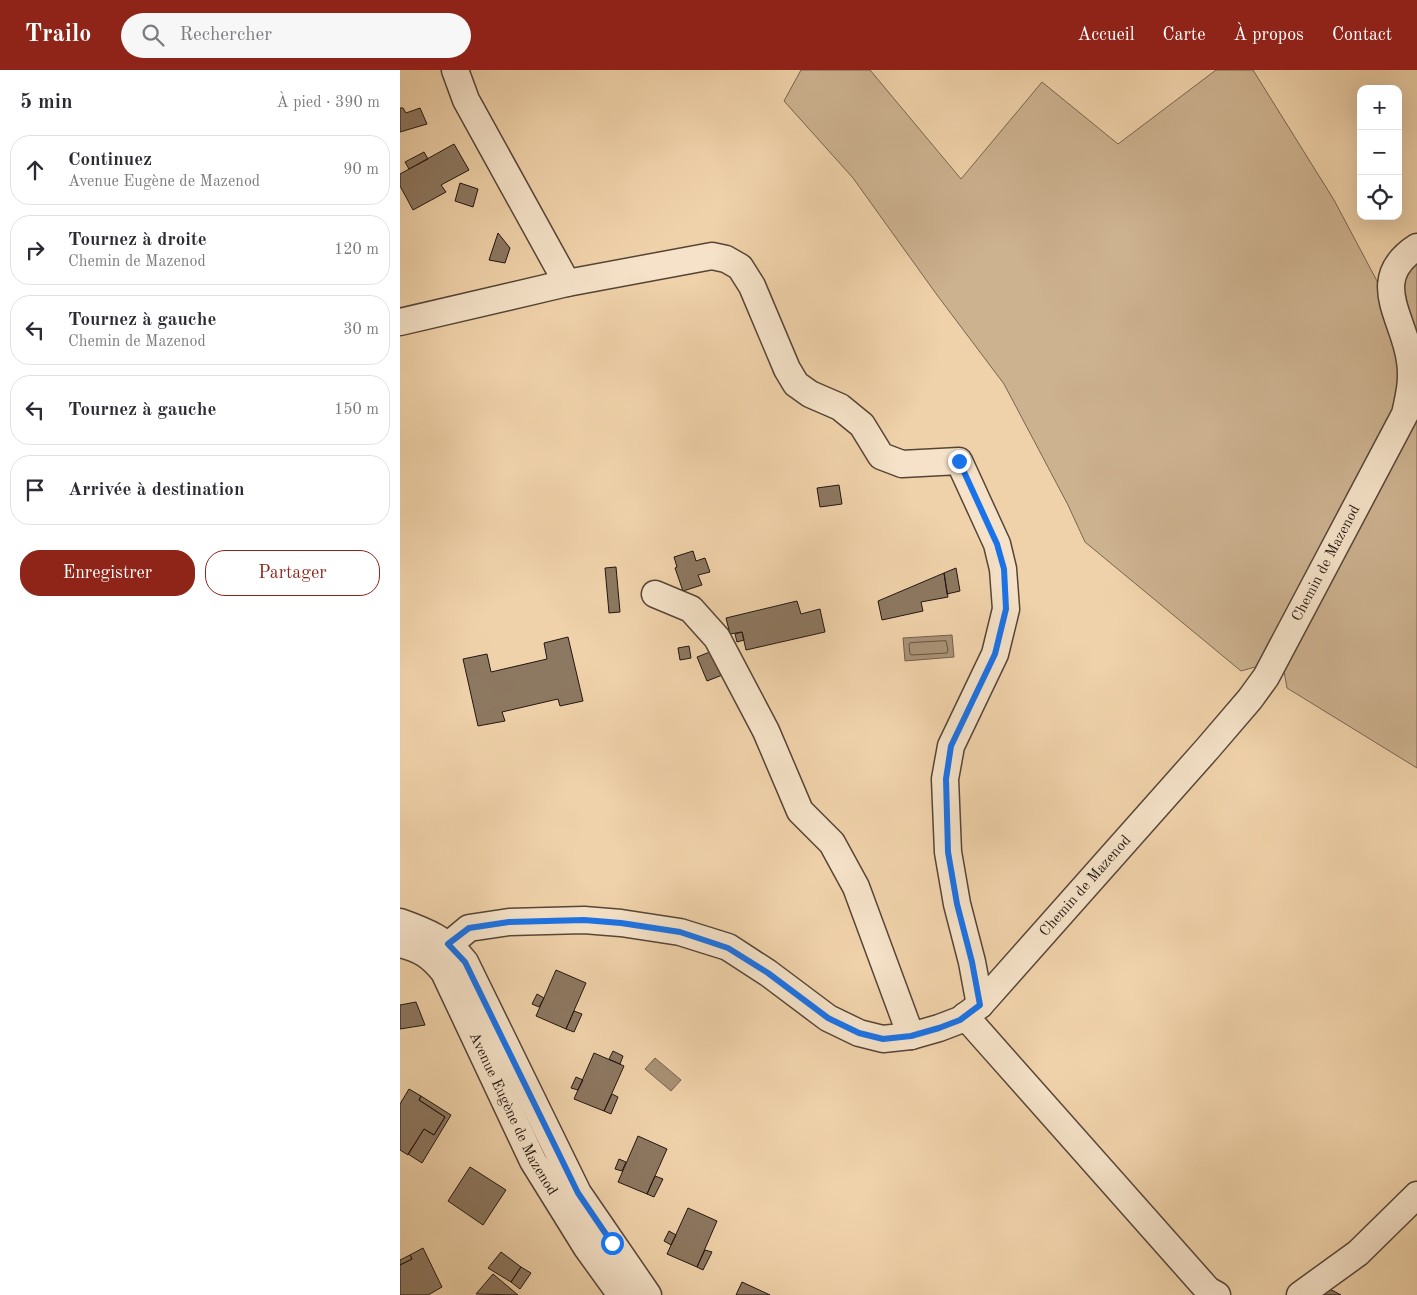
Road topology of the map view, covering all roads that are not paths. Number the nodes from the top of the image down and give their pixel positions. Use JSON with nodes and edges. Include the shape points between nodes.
{"nodes":[{"id":1,"x":455,"y":70,"type":"edge"},
{"id":2,"x":1417,"y":247,"type":"edge"},
{"id":3,"x":567,"y":284,"type":"junction"},
{"id":4,"x":400,"y":322,"type":"edge"},
{"id":5,"x":655,"y":594,"type":"dead end"},
{"id":6,"x":400,"y":922,"type":"edge"},
{"id":7,"x":400,"y":944,"type":"edge"},
{"id":8,"x":441,"y":952,"type":"junction"},
{"id":9,"x":973,"y":1010,"type":"junction"},
{"id":10,"x":911,"y":1036,"type":"junction"},
{"id":11,"x":1417,"y":1195,"type":"edge"},
{"id":12,"x":621,"y":1295,"type":"edge"},
{"id":13,"x":648,"y":1295,"type":"edge"},
{"id":14,"x":1217,"y":1295,"type":"edge"},
{"id":15,"x":1300,"y":1295,"type":"edge"}],
"edges":[{"from":1,"to":3,"type":"street","via":[[466,100]]},
{"from":2,"to":9,"type":"street","name":"Chemin de Mazenod","via":[[1394,269],[1390,285],[1392,303],[1410,360],[1411,390],[1404,414],[1266,678],[1208,748]]},
{"from":3,"to":4,"type":"street"},
{"from":3,"to":9,"type":"street","via":[[712,256],[726,259],[740,267],[752,286],[796,384],[840,407],[862,425],[881,456],[902,464],[959,461],[997,544],[1004,569],[1006,609],[995,654],[951,746],[946,779],[948,852],[972,962]]},
{"from":5,"to":10,"type":"street","via":[[691,609],[717,638],[766,732],[800,811],[832,843],[856,887]]},
{"from":6,"to":8,"type":"street","name":"Avenue Eugène de Mazenod","via":[[427,932]]},
{"from":7,"to":8,"type":"street","name":"Avenue Eugène de Mazenod"},
{"from":8,"to":10,"type":"street","name":"Chemin de Mazenod","via":[[469,928],[509,922],[584,920],[680,932],[728,948],[828,1018],[859,1033],[883,1039]]},
{"from":8,"to":12,"type":"street","name":"Avenue Eugène de Mazenod","via":[[444,972],[533,1160],[587,1248]]},
{"from":8,"to":13,"type":"street","name":"Avenue Eugène de Mazenod","via":[[465,962],[578,1193]]},
{"from":9,"to":10,"type":"street","name":"Chemin de Mazenod","via":[[960,1020]]},
{"from":9,"to":14,"type":"street","via":[[1208,1290]]},
{"from":11,"to":15,"type":"street","via":[[1358,1253]]}]}
